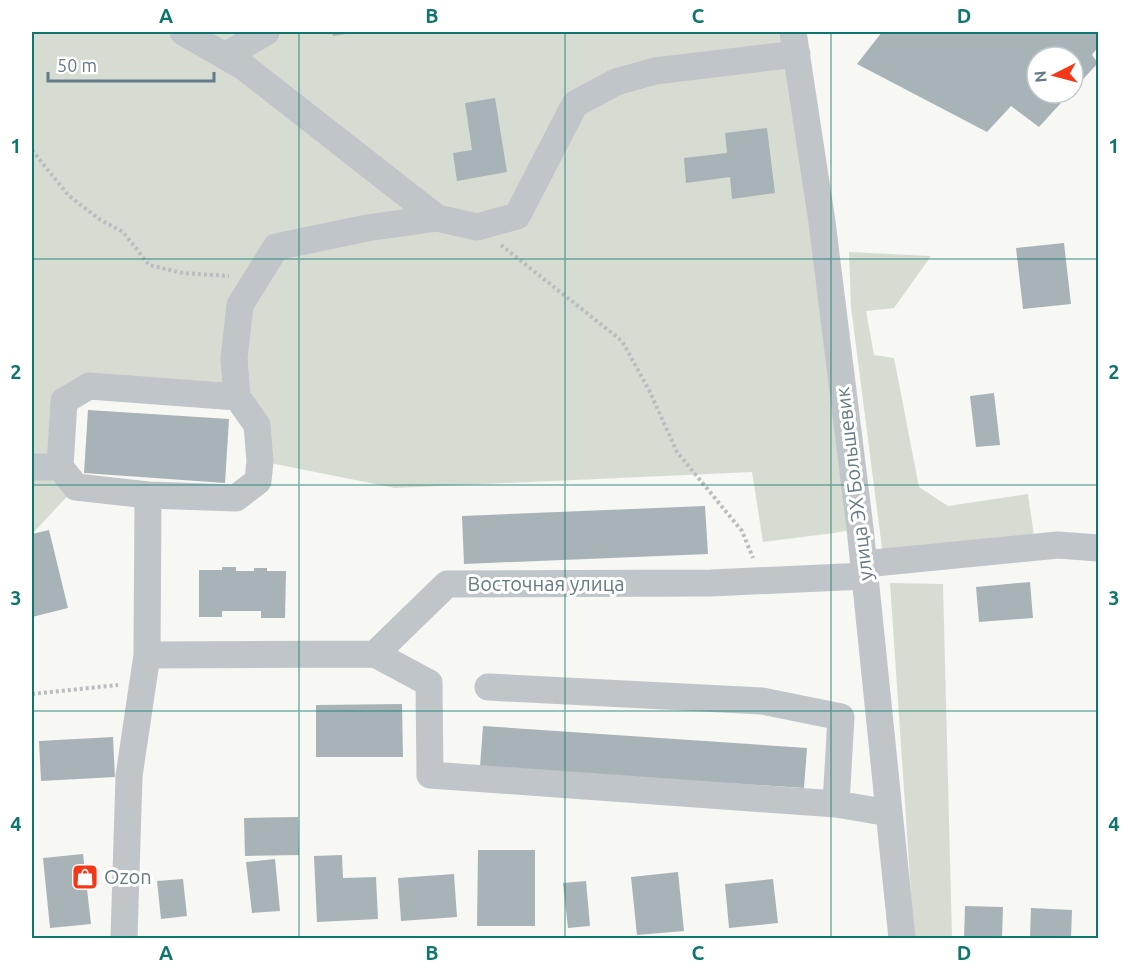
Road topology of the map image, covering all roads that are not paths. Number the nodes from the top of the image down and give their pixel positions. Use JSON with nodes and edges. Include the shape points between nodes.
{"nodes":[{"id":1,"x":183,"y":32,"type":"edge"},
{"id":2,"x":266,"y":32,"type":"edge"},
{"id":3,"x":795,"y":43,"type":"edge"},
{"id":4,"x":225,"y":56,"type":"junction"},
{"id":5,"x":437,"y":218,"type":"junction"},
{"id":6,"x":237,"y":397,"type":"junction"},
{"id":7,"x":32,"y":467,"type":"edge"},
{"id":8,"x":60,"y":467,"type":"junction"},
{"id":9,"x":148,"y":495,"type":"junction"},
{"id":10,"x":1098,"y":548,"type":"edge"},
{"id":11,"x":864,"y":570,"type":"junction"},
{"id":12,"x":375,"y":654,"type":"junction"},
{"id":13,"x":147,"y":655,"type":"junction"},
{"id":14,"x":488,"y":687,"type":"dead end"},
{"id":15,"x":836,"y":804,"type":"junction"},
{"id":16,"x":889,"y":813,"type":"junction"},
{"id":17,"x":124,"y":939,"type":"edge"},
{"id":18,"x":902,"y":939,"type":"edge"}],
"edges":[{"from":1,"to":4,"type":"street"},
{"from":2,"to":4,"type":"street"},
{"from":3,"to":5,"type":"street","via":[[616,82],[575,104],[517,216],[477,227]]},
{"from":3,"to":11,"type":"street","name":"улица ЭХ Большевик","via":[[822,222]]},
{"from":4,"to":5,"type":"street"},
{"from":5,"to":6,"type":"street","via":[[276,247],[240,305],[234,359]]},
{"from":6,"to":8,"type":"street","via":[[89,386],[64,401]]},
{"from":6,"to":9,"type":"street","via":[[257,425],[258,481],[236,498]]},
{"from":7,"to":8,"type":"street"},
{"from":8,"to":9,"type":"street","via":[[76,487]]},
{"from":9,"to":13,"type":"street"},
{"from":10,"to":11,"type":"street","name":"Восточная улица","via":[[1058,545]]},
{"from":11,"to":12,"type":"street","name":"Восточная улица","via":[[758,581],[447,584]]},
{"from":11,"to":16,"type":"street","name":"улица ЭХ Большевик"},
{"from":12,"to":13,"type":"street"},
{"from":12,"to":15,"type":"street","via":[[429,683],[430,775]]},
{"from":13,"to":17,"type":"street","via":[[129,776]]},
{"from":14,"to":15,"type":"street","via":[[762,701],[841,717]]},
{"from":15,"to":16,"type":"street"},
{"from":16,"to":18,"type":"street","name":"улица ЭХ Большевик"}]}
